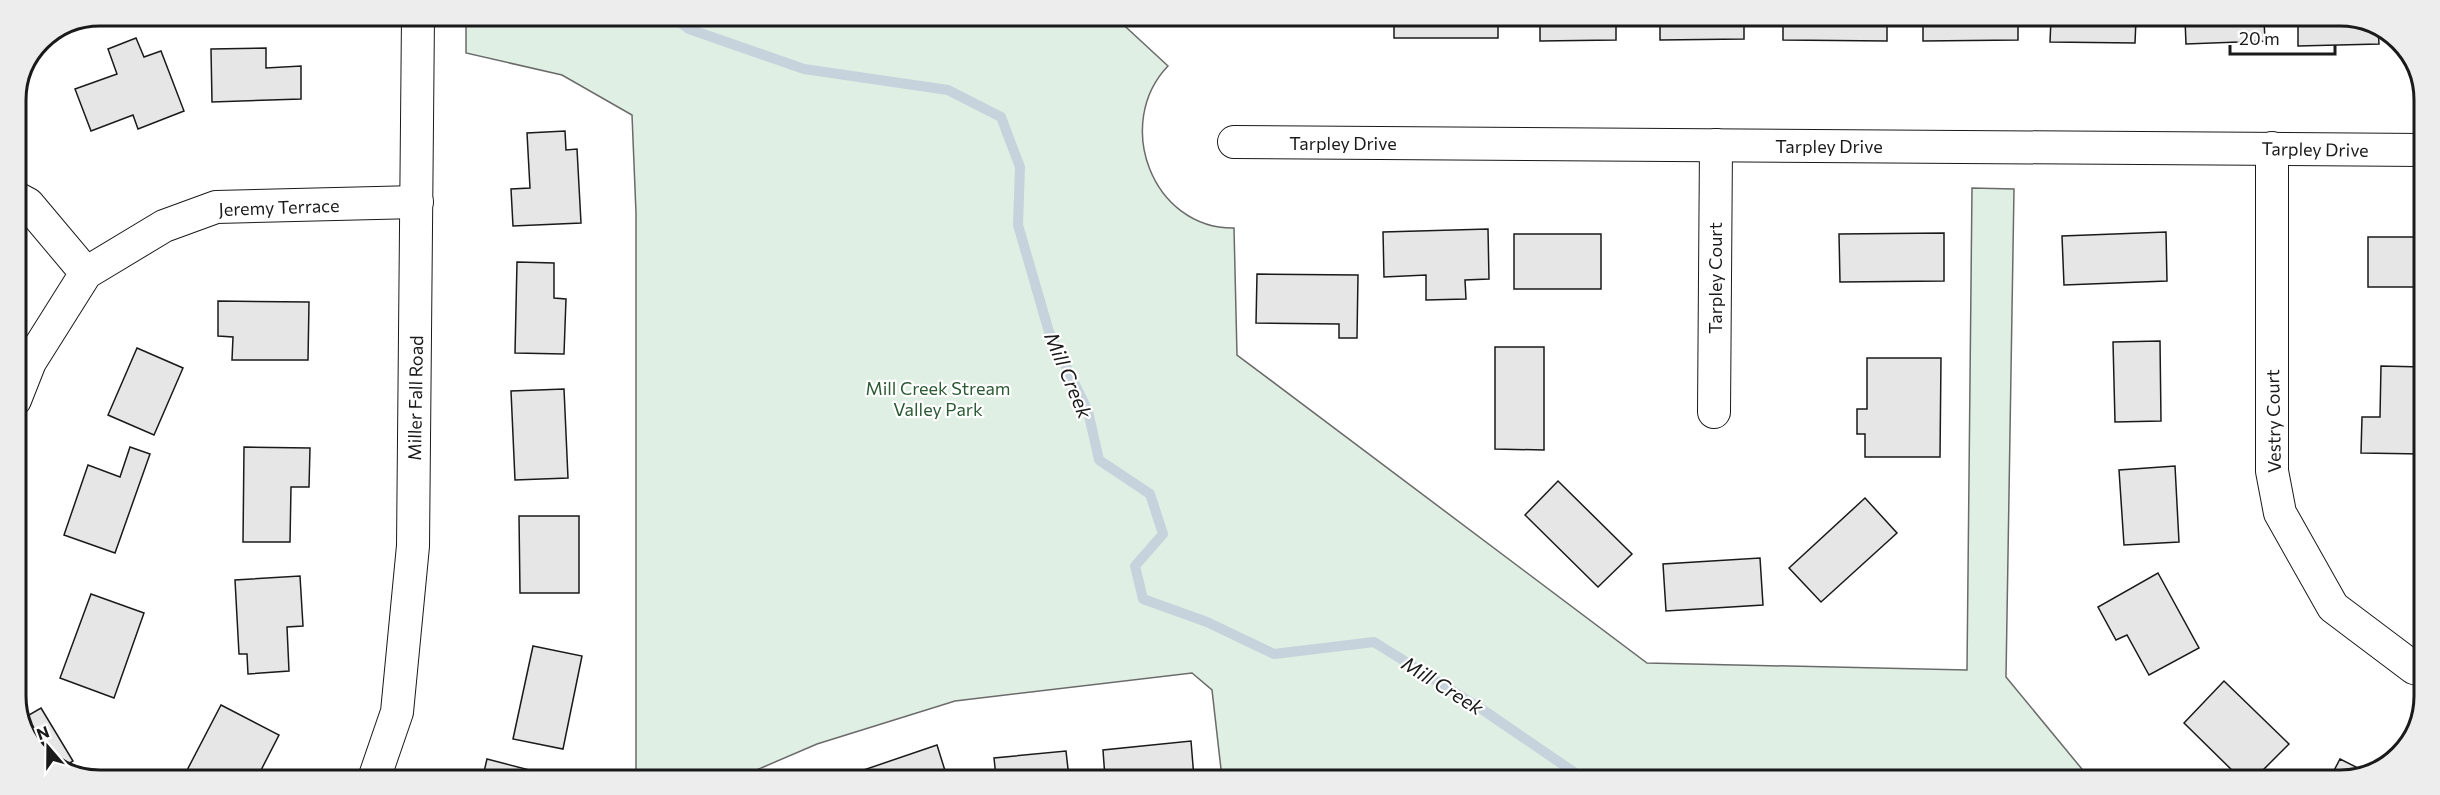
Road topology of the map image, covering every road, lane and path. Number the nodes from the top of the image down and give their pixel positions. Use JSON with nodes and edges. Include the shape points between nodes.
{"nodes":[{"id":1,"x":418,"y":25,"type":"edge"},
{"id":2,"x":1234,"y":142,"type":"dead end"},
{"id":3,"x":1716,"y":145,"type":"junction"},
{"id":4,"x":2272,"y":148,"type":"junction"},
{"id":5,"x":2414,"y":150,"type":"edge"},
{"id":6,"x":25,"y":202,"type":"edge"},
{"id":7,"x":417,"y":202,"type":"junction"},
{"id":8,"x":86,"y":273,"type":"junction"},
{"id":9,"x":25,"y":374,"type":"edge"},
{"id":10,"x":1714,"y":412,"type":"dead end"},
{"id":11,"x":2414,"y":668,"type":"edge"},
{"id":12,"x":377,"y":770,"type":"edge"}],
"edges":[{"from":1,"to":7,"type":"street","name":"Miller Fall Road"},
{"from":2,"to":3,"type":"street","name":"Tarpley Drive"},
{"from":3,"to":4,"type":"street","name":"Tarpley Drive"},
{"from":3,"to":10,"type":"street","name":"Tarpley Court"},
{"from":4,"to":5,"type":"street","name":"Tarpley Drive"},
{"from":4,"to":11,"type":"street","name":"Vestry Court","via":[[2272,471],[2280,513],[2333,607]]},
{"from":6,"to":8,"type":"street"},
{"from":7,"to":8,"type":"street","name":"Jeremy Terrace","via":[[216,207],[164,226]]},
{"from":7,"to":12,"type":"street","name":"Miller Fall Road","via":[[413,546],[397,712]]},
{"from":8,"to":9,"type":"street","name":"Jeremy Terrace"}]}
